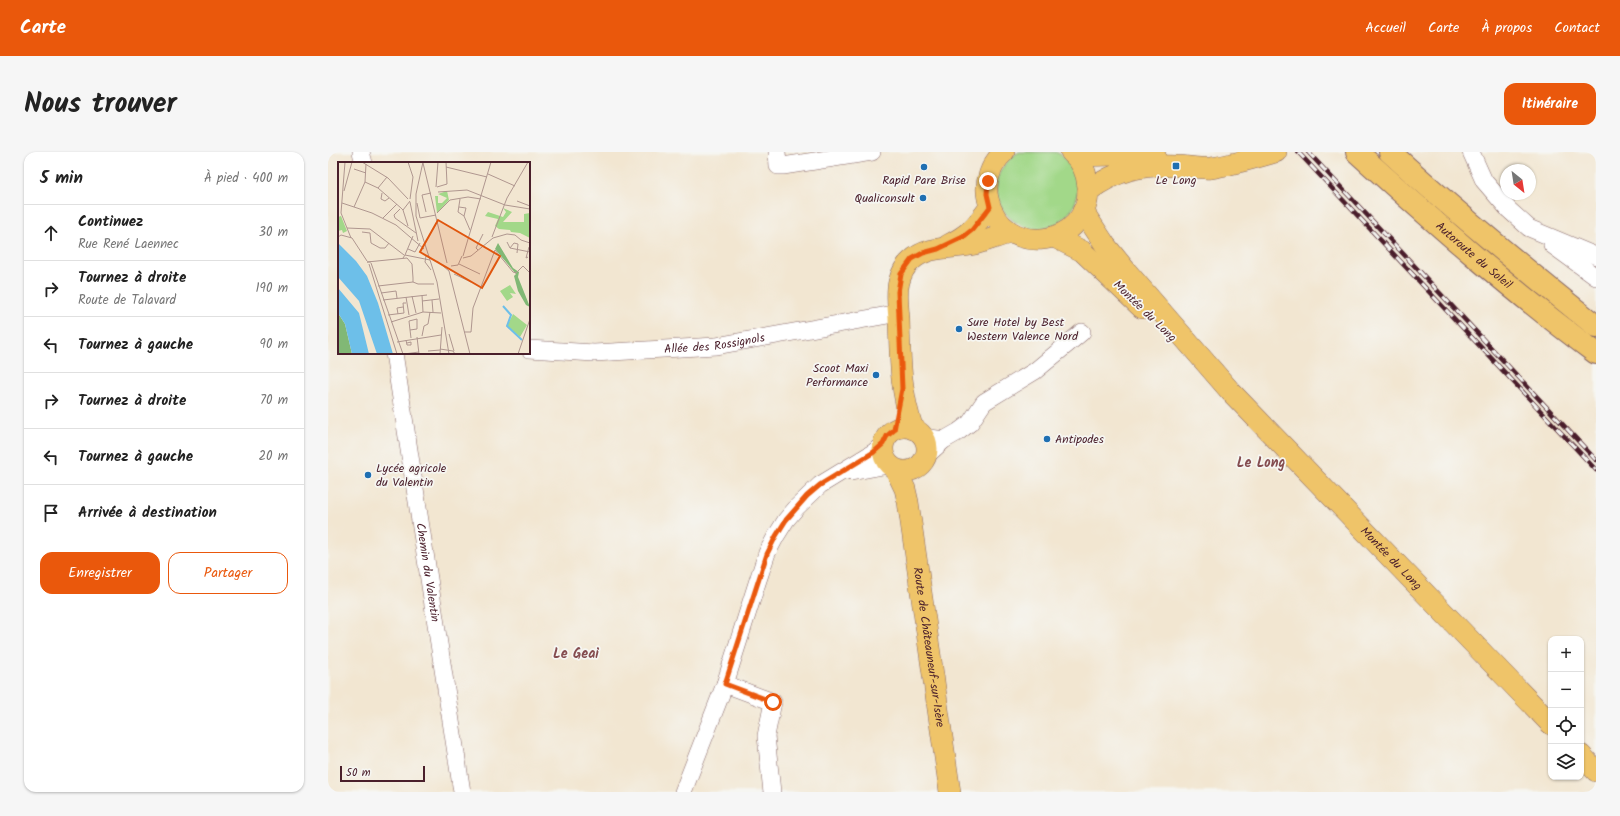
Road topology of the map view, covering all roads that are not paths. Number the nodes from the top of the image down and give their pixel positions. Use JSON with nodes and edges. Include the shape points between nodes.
{"nodes":[{"id":1,"x":362,"y":152,"type":"edge"},
{"id":2,"x":777,"y":152,"type":"edge"},
{"id":3,"x":872,"y":152,"type":"edge"},
{"id":4,"x":1004,"y":152,"type":"edge"},
{"id":5,"x":1276,"y":152,"type":"edge"},
{"id":6,"x":1357,"y":152,"type":"edge"},
{"id":7,"x":1390,"y":152,"type":"edge"},
{"id":8,"x":1471,"y":152,"type":"edge"},
{"id":9,"x":1074,"y":154,"type":"edge"},
{"id":10,"x":987,"y":160,"type":"edge"},
{"id":11,"x":1246,"y":160,"type":"junction"},
{"id":12,"x":364,"y":162,"type":"edge"},
{"id":13,"x":1088,"y":191,"type":"junction"},
{"id":14,"x":990,"y":207,"type":"junction"},
{"id":15,"x":1083,"y":211,"type":"junction"},
{"id":16,"x":1529,"y":228,"type":"junction"},
{"id":17,"x":1012,"y":233,"type":"junction"},
{"id":18,"x":1054,"y":237,"type":"junction"},
{"id":19,"x":938,"y":249,"type":"junction"},
{"id":20,"x":1596,"y":256,"type":"edge"},
{"id":21,"x":1596,"y":277,"type":"edge"},
{"id":22,"x":898,"y":313,"type":"junction"},
{"id":23,"x":1596,"y":326,"type":"edge"},
{"id":24,"x":1082,"y":332,"type":"dead end"},
{"id":25,"x":530,"y":349,"type":"edge"},
{"id":26,"x":1596,"y":353,"type":"edge"},
{"id":27,"x":394,"y":354,"type":"edge"},
{"id":28,"x":1231,"y":392,"type":"junction"},
{"id":29,"x":905,"y":450,"type":"junction"},
{"id":30,"x":725,"y":684,"type":"junction"},
{"id":31,"x":1548,"y":721,"type":"edge"},
{"id":32,"x":1584,"y":758,"type":"edge"},
{"id":33,"x":1596,"y":771,"type":"edge"},
{"id":34,"x":462,"y":792,"type":"edge"},
{"id":35,"x":683,"y":792,"type":"edge"},
{"id":36,"x":772,"y":792,"type":"edge"},
{"id":37,"x":950,"y":792,"type":"edge"}],
"edges":[{"from":1,"to":12,"type":"street"},
{"from":2,"to":3,"type":"street","via":[[778,166],[783,166]]},
{"from":4,"to":10,"type":"main road","via":[[999,157]]},
{"from":5,"to":11,"type":"main road"},
{"from":6,"to":26,"type":"highway","name":"Autoroute du Soleil","via":[[1498,275]]},
{"from":7,"to":23,"type":"highway","name":"Autoroute du Soleil","via":[[1513,260]]},
{"from":8,"to":16,"type":"street","via":[[1484,181]]},
{"from":9,"to":11,"type":"main road","via":[[1186,154]]},
{"from":9,"to":13,"type":"main road","via":[[1085,172]]},
{"from":10,"to":14,"type":"main road","via":[[987,194]]},
{"from":11,"to":13,"type":"main road","via":[[1210,168],[1154,165],[1118,173]]},
{"from":13,"to":15,"type":"main road"},
{"from":14,"to":17,"type":"main road","via":[[999,222]]},
{"from":14,"to":19,"type":"main road","via":[[972,230]]},
{"from":15,"to":18,"type":"main road","via":[[1066,231]]},
{"from":15,"to":28,"type":"main road","name":"Montée du Long","via":[[1127,272]]},
{"from":16,"to":20,"type":"street"},
{"from":16,"to":21,"type":"street"},
{"from":17,"to":18,"type":"main road","via":[[1033,240]]},
{"from":17,"to":19,"type":"main road","via":[[974,244]]},
{"from":18,"to":28,"type":"main road","name":"Montée du Long","via":[[1082,251],[1097,264]]},
{"from":19,"to":22,"type":"main road","via":[[912,259],[901,274]]},
{"from":22,"to":25,"type":"street","name":"Allée des Rossignols","via":[[716,346],[594,353]]},
{"from":22,"to":29,"type":"main road"},
{"from":24,"to":29,"type":"street","via":[[1035,371],[984,402],[970,423],[958,432],[944,440]]},
{"from":27,"to":34,"type":"street","name":"Chemin du Valentin"},
{"from":28,"to":31,"type":"main road","name":"Montée du Long"},
{"from":29,"to":30,"type":"street","via":[[837,475],[807,496],[786,520],[767,554]]},
{"from":29,"to":37,"type":"main road","name":"Route de Châteauneuf-sur-Isère","via":[[904,489],[908,502]]},
{"from":30,"to":35,"type":"street"},
{"from":30,"to":36,"type":"street","via":[[773,702],[766,736]]},
{"from":32,"to":33,"type":"main road"}]}
